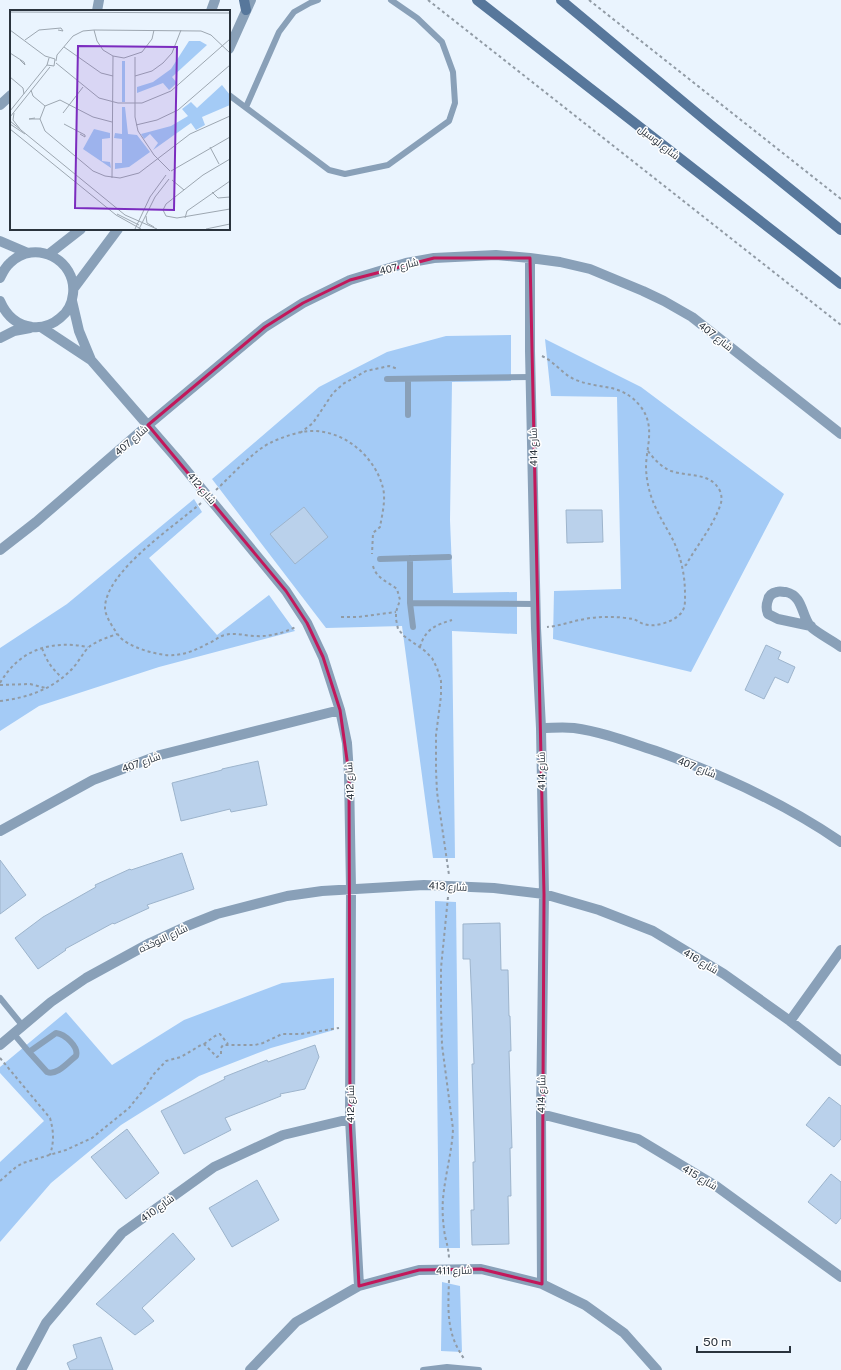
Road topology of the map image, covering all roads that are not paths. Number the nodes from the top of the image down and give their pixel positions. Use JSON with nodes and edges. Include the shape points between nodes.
{"nodes":[{"id":1,"x":99,"y":0,"type":"edge"},
{"id":2,"x":215,"y":0,"type":"edge"},
{"id":3,"x":251,"y":0,"type":"edge"},
{"id":4,"x":318,"y":0,"type":"edge"},
{"id":5,"x":391,"y":0,"type":"edge"},
{"id":6,"x":477,"y":0,"type":"edge"},
{"id":7,"x":561,"y":0,"type":"edge"},
{"id":8,"x":245,"y":5,"type":"edge"},
{"id":9,"x":97,"y":10,"type":"edge"},
{"id":10,"x":211,"y":10,"type":"edge"},
{"id":11,"x":230,"y":46,"type":"edge"},
{"id":12,"x":10,"y":96,"type":"edge"},
{"id":13,"x":230,"y":96,"type":"edge"},
{"id":14,"x":0,"y":105,"type":"edge"},
{"id":15,"x":246,"y":107,"type":"junction"},
{"id":16,"x":80,"y":230,"type":"edge"},
{"id":17,"x":117,"y":230,"type":"edge"},
{"id":18,"x":841,"y":230,"type":"edge"},
{"id":19,"x":0,"y":241,"type":"edge"},
{"id":20,"x":28,"y":253,"type":"junction"},
{"id":21,"x":49,"y":254,"type":"junction"},
{"id":22,"x":530,"y":258,"type":"junction"},
{"id":23,"x":0,"y":278,"type":"edge"},
{"id":24,"x":841,"y":284,"type":"edge"},
{"id":25,"x":74,"y":288,"type":"junction"},
{"id":26,"x":0,"y":301,"type":"edge"},
{"id":27,"x":72,"y":301,"type":"junction"},
{"id":28,"x":37,"y":327,"type":"junction"},
{"id":29,"x":0,"y":338,"type":"edge"},
{"id":30,"x":91,"y":360,"type":"junction"},
{"id":31,"x":531,"y":377,"type":"junction"},
{"id":32,"x":387,"y":379,"type":"dead end"},
{"id":33,"x":408,"y":379,"type":"junction"},
{"id":34,"x":408,"y":415,"type":"dead end"},
{"id":35,"x":148,"y":425,"type":"junction"},
{"id":36,"x":841,"y":434,"type":"edge"},
{"id":37,"x":0,"y":550,"type":"edge"},
{"id":38,"x":449,"y":557,"type":"dead end"},
{"id":39,"x":380,"y":558,"type":"dead end"},
{"id":40,"x":410,"y":558,"type":"junction"},
{"id":41,"x":410,"y":603,"type":"junction"},
{"id":42,"x":535,"y":604,"type":"junction"},
{"id":43,"x":811,"y":626,"type":"junction"},
{"id":44,"x":413,"y":627,"type":"dead end"},
{"id":45,"x":841,"y":647,"type":"edge"},
{"id":46,"x":340,"y":710,"type":"junction"},
{"id":47,"x":541,"y":728,"type":"junction"},
{"id":48,"x":0,"y":831,"type":"edge"},
{"id":49,"x":841,"y":842,"type":"edge"},
{"id":50,"x":351,"y":889,"type":"junction"},
{"id":51,"x":544,"y":894,"type":"junction"},
{"id":52,"x":841,"y":950,"type":"edge"},
{"id":53,"x":0,"y":998,"type":"edge"},
{"id":54,"x":790,"y":1021,"type":"junction"},
{"id":55,"x":22,"y":1025,"type":"junction"},
{"id":56,"x":13,"y":1033,"type":"junction"},
{"id":57,"x":0,"y":1045,"type":"edge"},
{"id":58,"x":29,"y":1052,"type":"junction"},
{"id":59,"x":841,"y":1061,"type":"edge"},
{"id":60,"x":541,"y":1114,"type":"junction"},
{"id":61,"x":350,"y":1119,"type":"junction"},
{"id":62,"x":841,"y":1277,"type":"edge"},
{"id":63,"x":542,"y":1284,"type":"junction"},
{"id":64,"x":359,"y":1286,"type":"junction"},
{"id":65,"x":21,"y":1370,"type":"edge"},
{"id":66,"x":250,"y":1370,"type":"edge"},
{"id":67,"x":423,"y":1370,"type":"edge"},
{"id":68,"x":479,"y":1370,"type":"edge"},
{"id":69,"x":657,"y":1370,"type":"edge"}],
"edges":[{"from":1,"to":9,"type":"street"},
{"from":2,"to":10,"type":"street"},
{"from":3,"to":8,"type":"street"},
{"from":4,"to":15,"type":"lane","via":[[294,12],[279,32]]},
{"from":5,"to":15,"type":"lane","via":[[417,18],[442,42],[453,72],[455,103],[449,121],[424,140],[388,165],[345,174],[329,170]]},
{"from":6,"to":24,"type":"street","name":"شارع لوسيل"},
{"from":7,"to":18,"type":"street"},
{"from":8,"to":11,"type":"street"},
{"from":12,"to":14,"type":"street"},
{"from":13,"to":15,"type":"lane"},
{"from":16,"to":21,"type":"street"},
{"from":17,"to":25,"type":"street"},
{"from":19,"to":20,"type":"street"},
{"from":20,"to":21,"type":"street"},
{"from":20,"to":23,"type":"street","via":[[10,262]]},
{"from":21,"to":25,"type":"street","via":[[66,268]]},
{"from":22,"to":31,"type":"street","name":"شارع 414"},
{"from":22,"to":35,"type":"street","name":"شارع 407","via":[[496,255],[434,258],[406,263],[350,280],[303,303],[266,327]]},
{"from":22,"to":36,"type":"street","name":"شارع 407","via":[[590,270],[664,301],[692,318]]},
{"from":25,"to":27,"type":"street"},
{"from":26,"to":28,"type":"street","name":"شارع 412","via":[[12,319],[26,326]]},
{"from":27,"to":28,"type":"street","via":[[64,315],[49,325]]},
{"from":27,"to":30,"type":"street","name":"شارع 412","via":[[79,331]]},
{"from":28,"to":29,"type":"street","via":[[14,331]]},
{"from":28,"to":30,"type":"street","name":"شارع 412"},
{"from":30,"to":35,"type":"street","name":"شارع 412"},
{"from":31,"to":33,"type":"lane"},
{"from":31,"to":42,"type":"street","name":"شارع 414"},
{"from":32,"to":33,"type":"lane"},
{"from":33,"to":34,"type":"lane"},
{"from":35,"to":37,"type":"street","name":"شارع 407"},
{"from":35,"to":46,"type":"street","name":"شارع 412","via":[[253,548],[290,596],[324,657]]},
{"from":38,"to":40,"type":"lane"},
{"from":39,"to":40,"type":"lane"},
{"from":40,"to":41,"type":"lane"},
{"from":41,"to":42,"type":"lane"},
{"from":41,"to":44,"type":"lane"},
{"from":42,"to":47,"type":"street","name":"شارع 414"},
{"from":43,"to":43,"type":"street","via":[[802,606],[789,593],[778,591],[768,598],[766,609],[774,618]]},
{"from":43,"to":45,"type":"street"},
{"from":46,"to":48,"type":"street","name":"شارع 407","via":[[160,755],[93,780]]},
{"from":46,"to":50,"type":"street","name":"شارع 412","via":[[347,743],[349,774]]},
{"from":47,"to":49,"type":"street","name":"شارع 407","via":[[574,728],[595,733],[630,742],[698,766],[786,807]]},
{"from":47,"to":51,"type":"street","name":"شارع 414"},
{"from":50,"to":51,"type":"street","name":"شارع 413","via":[[424,885],[494,888]]},
{"from":50,"to":55,"type":"street","name":"شارع النوخذه","via":[[287,896],[218,914],[187,926],[86,978]]},
{"from":50,"to":61,"type":"street","name":"شارع 412"},
{"from":51,"to":54,"type":"street","name":"شارع 416","via":[[599,910],[653,931],[724,974]]},
{"from":51,"to":60,"type":"street","name":"شارع 414"},
{"from":52,"to":54,"type":"street"},
{"from":53,"to":55,"type":"lane"},
{"from":54,"to":59,"type":"street","name":"شارع 416"},
{"from":55,"to":56,"type":"street","name":"شارع النوخذه"},
{"from":56,"to":57,"type":"street","name":"شارع النوخذه"},
{"from":56,"to":58,"type":"lane"},
{"from":58,"to":58,"type":"lane","via":[[47,1072],[53,1073],[77,1053],[76,1048],[59,1033],[52,1035]]},
{"from":60,"to":62,"type":"street","name":"شارع 415","via":[[638,1139],[716,1186]]},
{"from":60,"to":63,"type":"street","name":"شارع 414"},
{"from":61,"to":64,"type":"street","name":"شارع 412"},
{"from":61,"to":65,"type":"street","name":"شارع 410","via":[[283,1135],[214,1167],[122,1233],[46,1322]]},
{"from":63,"to":64,"type":"street","name":"شارع 411","via":[[481,1269],[419,1270]]},
{"from":63,"to":69,"type":"street","name":"شارع 411","via":[[585,1305],[624,1333]]},
{"from":64,"to":66,"type":"street","name":"شارع 411","via":[[296,1322]]},
{"from":67,"to":68,"type":"lane","via":[[447,1367]]}]}
